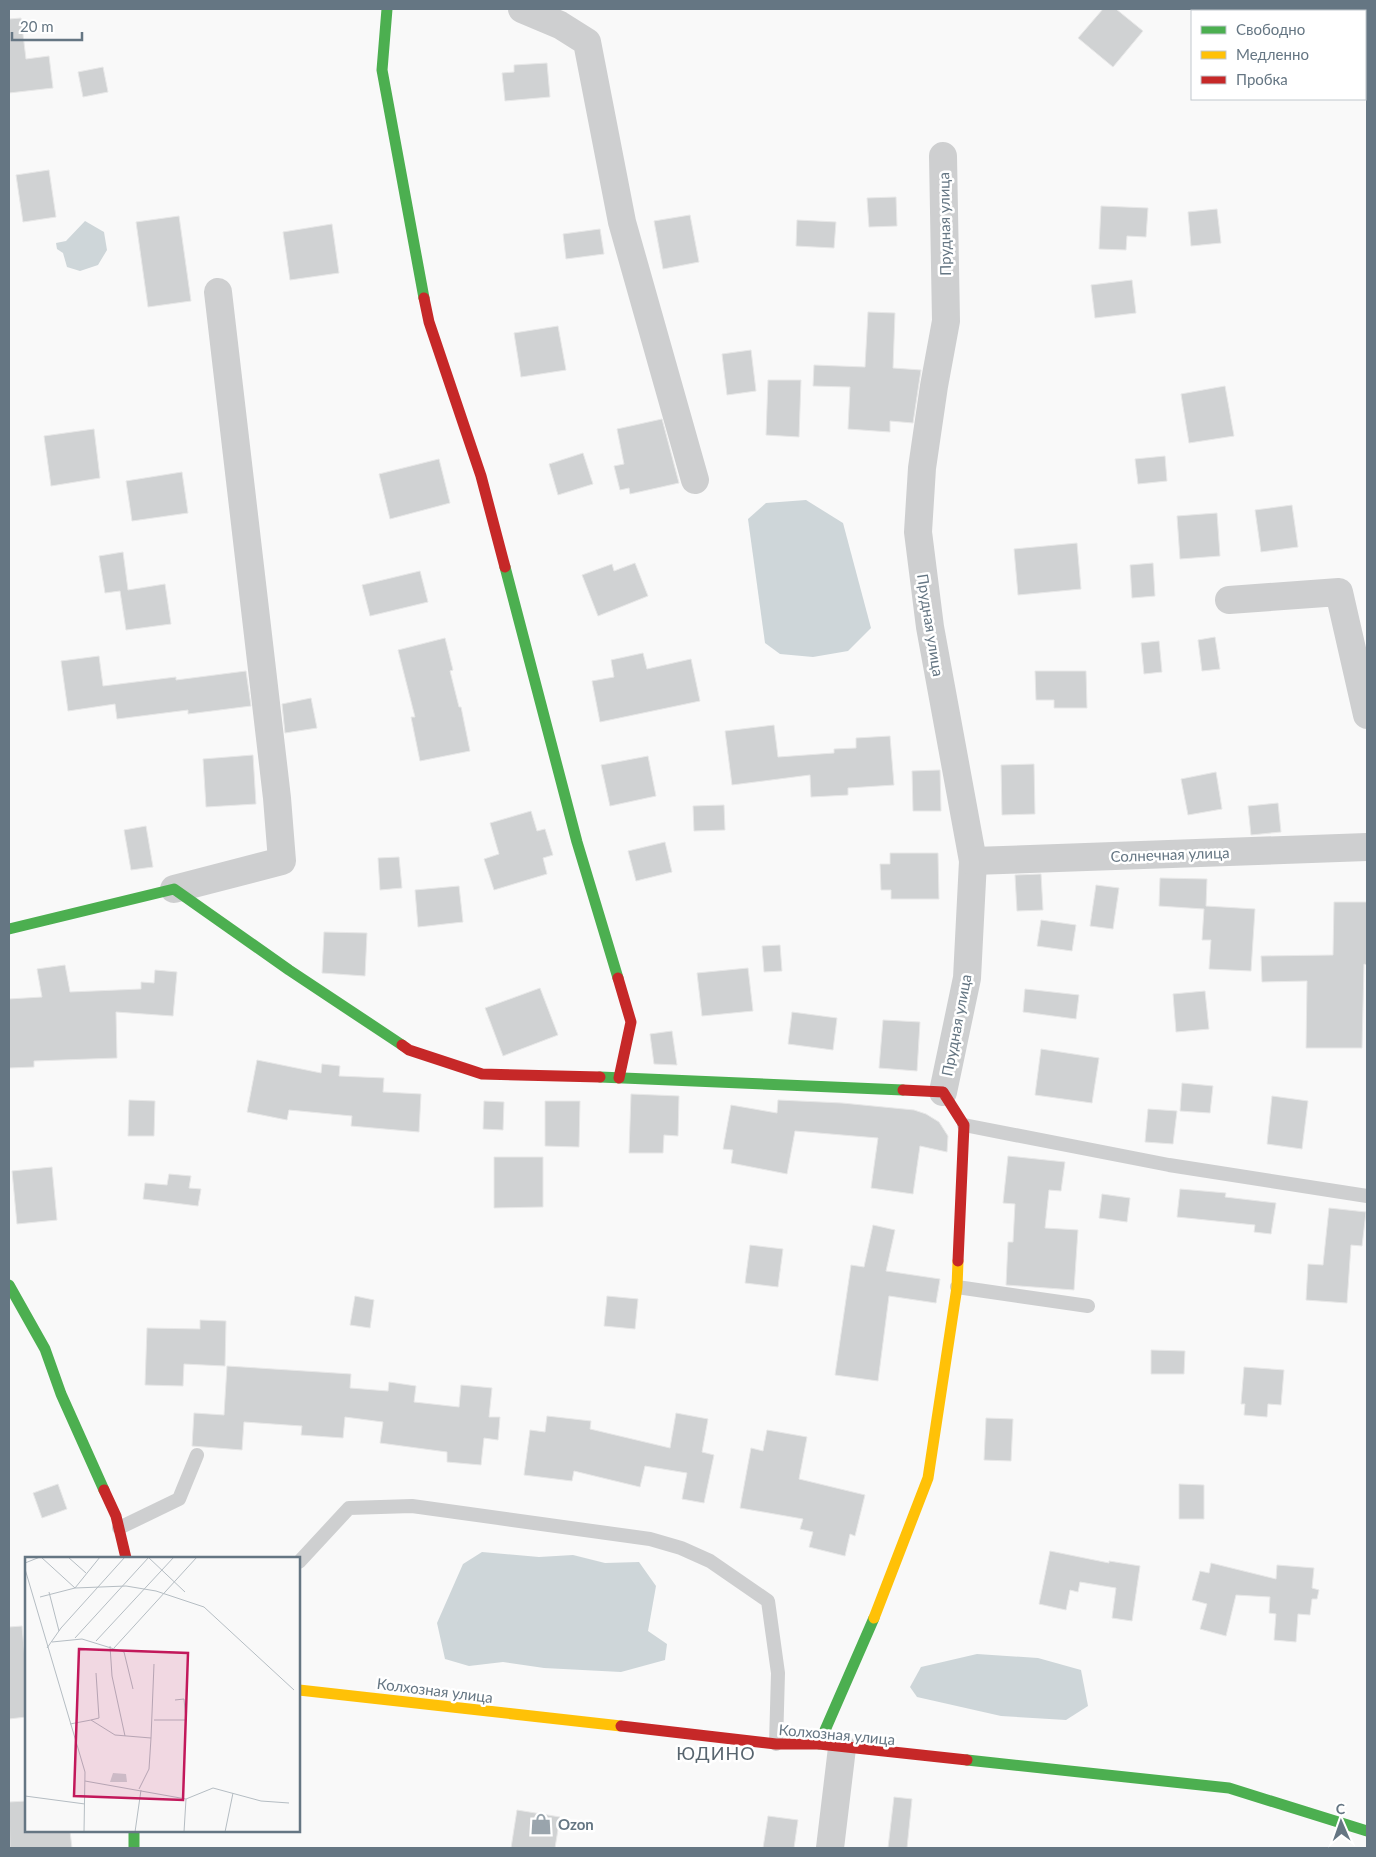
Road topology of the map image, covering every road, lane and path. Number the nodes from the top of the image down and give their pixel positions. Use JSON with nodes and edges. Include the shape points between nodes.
{"nodes":[{"id":1,"x":387,"y":9,"type":"edge"},
{"id":2,"x":522,"y":9,"type":"edge"},
{"id":3,"x":943,"y":156,"type":"dead end"},
{"id":4,"x":218,"y":292,"type":"dead end"},
{"id":5,"x":695,"y":480,"type":"dead end"},
{"id":6,"x":1228,"y":600,"type":"dead end"},
{"id":7,"x":1367,"y":715,"type":"edge"},
{"id":8,"x":1367,"y":847,"type":"edge"},
{"id":9,"x":973,"y":861,"type":"junction"},
{"id":10,"x":174,"y":889,"type":"junction"},
{"id":11,"x":9,"y":929,"type":"edge"},
{"id":12,"x":619,"y":1078,"type":"junction"},
{"id":13,"x":943,"y":1092,"type":"junction"},
{"id":14,"x":964,"y":1125,"type":"junction"},
{"id":15,"x":1367,"y":1196,"type":"edge"},
{"id":16,"x":9,"y":1285,"type":"edge"},
{"id":17,"x":958,"y":1287,"type":"junction"},
{"id":18,"x":1088,"y":1306,"type":"dead end"},
{"id":19,"x":197,"y":1455,"type":"dead end"},
{"id":20,"x":119,"y":1528,"type":"junction"},
{"id":21,"x":126,"y":1557,"type":"edge"},
{"id":22,"x":300,"y":1561,"type":"edge"},
{"id":23,"x":300,"y":1690,"type":"edge"},
{"id":24,"x":776,"y":1744,"type":"junction"},
{"id":25,"x":830,"y":1746,"type":"junction"},
{"id":26,"x":1367,"y":1831,"type":"edge"},
{"id":27,"x":134,"y":1832,"type":"edge"},
{"id":28,"x":134,"y":1848,"type":"edge"},
{"id":29,"x":830,"y":1848,"type":"edge"}],
"edges":[{"from":1,"to":12,"type":"street","via":[[382,70],[429,322],[481,476],[577,842],[631,1022]]},
{"from":2,"to":5,"type":"street","via":[[560,25],[588,42],[622,222]]},
{"from":3,"to":9,"type":"street","name":"Прудная улица","via":[[946,321],[922,468],[918,532],[930,627]]},
{"from":4,"to":10,"type":"street","via":[[282,861]]},
{"from":6,"to":7,"type":"street","via":[[1338,592]]},
{"from":8,"to":9,"type":"street","name":"Солнечная улица"},
{"from":9,"to":13,"type":"street","name":"Прудная улица","via":[[968,978]]},
{"from":10,"to":11,"type":"street"},
{"from":10,"to":12,"type":"street","via":[[409,1050],[482,1074]]},
{"from":12,"to":13,"type":"street"},
{"from":13,"to":14,"type":"street"},
{"from":14,"to":15,"type":"lane","via":[[1168,1165]]},
{"from":14,"to":17,"type":"street"},
{"from":16,"to":20,"type":"street","via":[[45,1349]]},
{"from":17,"to":18,"type":"lane"},
{"from":17,"to":25,"type":"street","via":[[928,1478]]},
{"from":19,"to":20,"type":"lane","via":[[179,1499]]},
{"from":20,"to":21,"type":"street"},
{"from":22,"to":24,"type":"lane","via":[[349,1508],[412,1506],[650,1538],[680,1548],[710,1561],[768,1601],[778,1673]]},
{"from":23,"to":24,"type":"street","name":"Колхозная улица"},
{"from":24,"to":25,"type":"street","name":"Колхозная улица"},
{"from":25,"to":26,"type":"street","name":"Колхозная улица","via":[[1229,1788]]},
{"from":25,"to":29,"type":"street"},
{"from":27,"to":28,"type":"street"}]}
